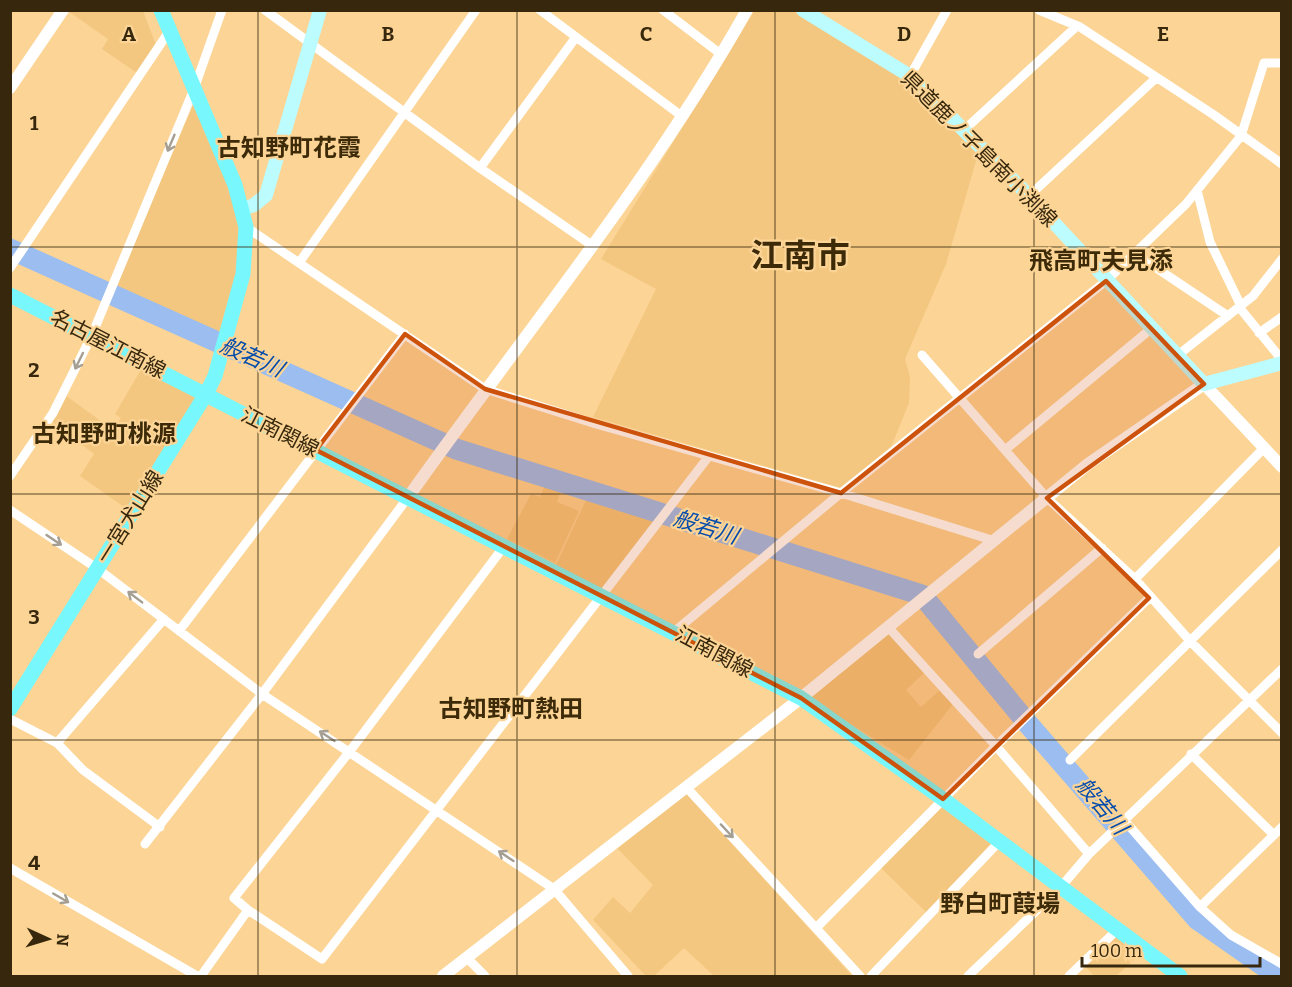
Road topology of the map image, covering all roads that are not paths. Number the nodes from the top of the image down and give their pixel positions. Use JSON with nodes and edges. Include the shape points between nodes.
{"nodes":[{"id":1,"x":63,"y":10,"type":"edge"},
{"id":2,"x":161,"y":10,"type":"edge"},
{"id":3,"x":222,"y":10,"type":"edge"},
{"id":4,"x":265,"y":10,"type":"edge"},
{"id":5,"x":320,"y":10,"type":"edge"},
{"id":6,"x":476,"y":10,"type":"edge"},
{"id":7,"x":540,"y":10,"type":"edge"},
{"id":8,"x":663,"y":10,"type":"edge"},
{"id":9,"x":747,"y":10,"type":"edge"},
{"id":10,"x":803,"y":10,"type":"edge"},
{"id":11,"x":947,"y":10,"type":"edge"},
{"id":12,"x":1039,"y":10,"type":"edge"},
{"id":13,"x":1070,"y":10,"type":"edge"},
{"id":14,"x":1066,"y":21,"type":"junction"},
{"id":15,"x":1077,"y":26,"type":"junction"},
{"id":16,"x":170,"y":30,"type":"junction"},
{"id":17,"x":576,"y":37,"type":"junction"},
{"id":18,"x":311,"y":43,"type":"junction"},
{"id":19,"x":722,"y":55,"type":"junction"},
{"id":20,"x":1281,"y":63,"type":"edge"},
{"id":21,"x":16,"y":70,"type":"edge"},
{"id":22,"x":910,"y":76,"type":"junction"},
{"id":23,"x":1156,"y":78,"type":"junction"},
{"id":24,"x":10,"y":88,"type":"edge"},
{"id":25,"x":194,"y":89,"type":"junction"},
{"id":26,"x":405,"y":113,"type":"junction"},
{"id":27,"x":683,"y":117,"type":"junction"},
{"id":28,"x":964,"y":130,"type":"junction"},
{"id":29,"x":1241,"y":136,"type":"junction"},
{"id":30,"x":1281,"y":164,"type":"edge"},
{"id":31,"x":480,"y":168,"type":"junction"},
{"id":32,"x":1197,"y":190,"type":"junction"},
{"id":33,"x":1029,"y":196,"type":"junction"},
{"id":34,"x":243,"y":209,"type":"junction"},
{"id":35,"x":246,"y":227,"type":"junction"},
{"id":36,"x":593,"y":246,"type":"junction"},
{"id":37,"x":1134,"y":253,"type":"junction"},
{"id":38,"x":1281,"y":260,"type":"edge"},
{"id":39,"x":299,"y":263,"type":"junction"},
{"id":40,"x":10,"y":268,"type":"edge"},
{"id":41,"x":1106,"y":281,"type":"junction"},
{"id":42,"x":10,"y":295,"type":"edge"},
{"id":43,"x":1240,"y":307,"type":"junction"},
{"id":44,"x":1228,"y":316,"type":"junction"},
{"id":45,"x":1281,"y":317,"type":"edge"},
{"id":46,"x":1152,"y":328,"type":"junction"},
{"id":47,"x":1259,"y":333,"type":"junction"},
{"id":48,"x":405,"y":334,"type":"junction"},
{"id":49,"x":92,"y":335,"type":"junction"},
{"id":50,"x":922,"y":355,"type":"dead end"},
{"id":51,"x":1178,"y":355,"type":"junction"},
{"id":52,"x":1281,"y":362,"type":"edge"},
{"id":53,"x":1204,"y":384,"type":"junction"},
{"id":54,"x":485,"y":389,"type":"junction"},
{"id":55,"x":206,"y":394,"type":"junction"},
{"id":56,"x":958,"y":399,"type":"junction"},
{"id":57,"x":1264,"y":448,"type":"junction"},
{"id":58,"x":316,"y":450,"type":"junction"},
{"id":59,"x":1005,"y":450,"type":"junction"},
{"id":60,"x":709,"y":456,"type":"junction"},
{"id":61,"x":1281,"y":467,"type":"edge"},
{"id":62,"x":10,"y":476,"type":"edge"},
{"id":63,"x":841,"y":493,"type":"junction"},
{"id":64,"x":409,"y":496,"type":"junction"},
{"id":65,"x":1047,"y":498,"type":"junction"},
{"id":66,"x":10,"y":510,"type":"edge"},
{"id":67,"x":995,"y":542,"type":"junction"},
{"id":68,"x":505,"y":545,"type":"junction"},
{"id":69,"x":1102,"y":548,"type":"junction"},
{"id":70,"x":1281,"y":550,"type":"edge"},
{"id":71,"x":98,"y":569,"type":"junction"},
{"id":72,"x":1135,"y":579,"type":"junction"},
{"id":73,"x":603,"y":595,"type":"junction"},
{"id":74,"x":1149,"y":598,"type":"junction"},
{"id":75,"x":164,"y":619,"type":"junction"},
{"id":76,"x":888,"y":627,"type":"junction"},
{"id":77,"x":179,"y":631,"type":"junction"},
{"id":78,"x":675,"y":631,"type":"junction"},
{"id":79,"x":1191,"y":642,"type":"junction"},
{"id":80,"x":978,"y":654,"type":"dead end"},
{"id":81,"x":1281,"y":669,"type":"edge"},
{"id":82,"x":262,"y":694,"type":"junction"},
{"id":83,"x":801,"y":698,"type":"junction"},
{"id":84,"x":1249,"y":700,"type":"junction"},
{"id":85,"x":10,"y":709,"type":"edge"},
{"id":86,"x":10,"y":718,"type":"edge"},
{"id":87,"x":1281,"y":733,"type":"edge"},
{"id":88,"x":57,"y":743,"type":"junction"},
{"id":89,"x":996,"y":746,"type":"junction"},
{"id":90,"x":350,"y":751,"type":"junction"},
{"id":91,"x":1191,"y":754,"type":"junction"},
{"id":92,"x":1070,"y":760,"type":"dead end"},
{"id":93,"x":687,"y":788,"type":"junction"},
{"id":94,"x":943,"y":799,"type":"junction"},
{"id":95,"x":438,"y":810,"type":"junction"},
{"id":96,"x":1124,"y":820,"type":"junction"},
{"id":97,"x":160,"y":827,"type":"junction"},
{"id":98,"x":1278,"y":831,"type":"edge"},
{"id":99,"x":999,"y":842,"type":"junction"},
{"id":100,"x":145,"y":844,"type":"dead end"},
{"id":101,"x":1089,"y":854,"type":"junction"},
{"id":102,"x":10,"y":868,"type":"edge"},
{"id":103,"x":1060,"y":888,"type":"junction"},
{"id":104,"x":554,"y":889,"type":"junction"},
{"id":105,"x":1200,"y":907,"type":"junction"},
{"id":106,"x":248,"y":910,"type":"junction"},
{"id":107,"x":817,"y":927,"type":"junction"},
{"id":108,"x":1117,"y":930,"type":"junction"},
{"id":109,"x":467,"y":958,"type":"junction"},
{"id":110,"x":1281,"y":964,"type":"edge"},
{"id":111,"x":621,"y":968,"type":"junction"},
{"id":112,"x":1174,"y":975,"type":"edge"},
{"id":113,"x":199,"y":976,"type":"edge"},
{"id":114,"x":443,"y":976,"type":"edge"},
{"id":115,"x":486,"y":976,"type":"edge"},
{"id":116,"x":614,"y":976,"type":"edge"},
{"id":117,"x":628,"y":976,"type":"edge"},
{"id":118,"x":860,"y":976,"type":"edge"},
{"id":119,"x":872,"y":976,"type":"edge"},
{"id":120,"x":968,"y":976,"type":"edge"},
{"id":121,"x":1069,"y":976,"type":"edge"}],
"edges":[{"from":1,"to":21,"type":"street"},
{"from":2,"to":16,"type":"main road","name":"一宮犬山線"},
{"from":3,"to":25,"type":"street"},
{"from":4,"to":18,"type":"street"},
{"from":5,"to":18,"type":"main road"},
{"from":6,"to":26,"type":"street"},
{"from":7,"to":17,"type":"street"},
{"from":8,"to":19,"type":"street"},
{"from":9,"to":19,"type":"street"},
{"from":10,"to":22,"type":"main road","name":"県道鹿ノ子島南小渕線"},
{"from":11,"to":22,"type":"street"},
{"from":12,"to":14,"type":"street"},
{"from":13,"to":14,"type":"street"},
{"from":14,"to":15,"type":"street"},
{"from":15,"to":23,"type":"street"},
{"from":15,"to":28,"type":"street"},
{"from":16,"to":25,"type":"main road","name":"一宮犬山線"},
{"from":16,"to":40,"type":"street"},
{"from":17,"to":27,"type":"street"},
{"from":17,"to":31,"type":"street"},
{"from":18,"to":26,"type":"street"},
{"from":18,"to":34,"type":"main road","via":[[266,195],[254,206]]},
{"from":19,"to":27,"type":"street"},
{"from":20,"to":29,"type":"street","via":[[1264,63]]},
{"from":21,"to":24,"type":"street"},
{"from":22,"to":28,"type":"main road","name":"県道鹿ノ子島南小渕線"},
{"from":23,"to":29,"type":"street"},
{"from":23,"to":33,"type":"street"},
{"from":25,"to":34,"type":"main road","name":"一宮犬山線"},
{"from":25,"to":49,"type":"street","one_way":true},
{"from":26,"to":31,"type":"street"},
{"from":26,"to":39,"type":"street"},
{"from":27,"to":36,"type":"street"},
{"from":28,"to":33,"type":"main road","name":"県道鹿ノ子島南小渕線"},
{"from":29,"to":30,"type":"street"},
{"from":29,"to":32,"type":"street"},
{"from":31,"to":36,"type":"street"},
{"from":32,"to":37,"type":"street"},
{"from":32,"to":43,"type":"street","via":[[1210,242]]},
{"from":33,"to":41,"type":"main road","name":"県道鹿ノ子島南小渕線"},
{"from":34,"to":35,"type":"main road","name":"一宮犬山線"},
{"from":35,"to":39,"type":"street"},
{"from":35,"to":55,"type":"main road","name":"一宮犬山線","via":[[243,274],[215,376]]},
{"from":36,"to":54,"type":"street"},
{"from":37,"to":41,"type":"street"},
{"from":37,"to":44,"type":"street"},
{"from":38,"to":43,"type":"street"},
{"from":39,"to":48,"type":"street"},
{"from":41,"to":46,"type":"main road","name":"県道鹿ノ子島南小渕線"},
{"from":41,"to":56,"type":"street"},
{"from":42,"to":49,"type":"main road","name":"名古屋江南線"},
{"from":43,"to":44,"type":"street"},
{"from":43,"to":47,"type":"street"},
{"from":44,"to":51,"type":"street"},
{"from":45,"to":47,"type":"street"},
{"from":46,"to":51,"type":"main road","name":"県道鹿ノ子島南小渕線"},
{"from":46,"to":59,"type":"street"},
{"from":47,"to":52,"type":"street"},
{"from":48,"to":54,"type":"street"},
{"from":48,"to":58,"type":"street"},
{"from":49,"to":55,"type":"main road","name":"名古屋江南線"},
{"from":49,"to":62,"type":"street","one_way":true,"via":[[53,413]]},
{"from":50,"to":56,"type":"street"},
{"from":51,"to":53,"type":"main road","name":"県道鹿ノ子島南小渕線"},
{"from":52,"to":53,"type":"main road"},
{"from":53,"to":57,"type":"street"},
{"from":53,"to":65,"type":"street","via":[[1088,464]]},
{"from":54,"to":60,"type":"street"},
{"from":54,"to":64,"type":"street"},
{"from":55,"to":58,"type":"main road","name":"江南関線"},
{"from":55,"to":71,"type":"main road","name":"一宮犬山線"},
{"from":56,"to":59,"type":"street"},
{"from":56,"to":63,"type":"street"},
{"from":57,"to":61,"type":"street"},
{"from":57,"to":72,"type":"street"},
{"from":58,"to":64,"type":"main road","name":"江南関線"},
{"from":58,"to":77,"type":"street"},
{"from":59,"to":65,"type":"street"},
{"from":60,"to":63,"type":"street"},
{"from":60,"to":73,"type":"street"},
{"from":63,"to":67,"type":"street"},
{"from":63,"to":78,"type":"street"},
{"from":64,"to":68,"type":"main road","name":"江南関線"},
{"from":64,"to":82,"type":"street"},
{"from":65,"to":67,"type":"street"},
{"from":65,"to":69,"type":"street"},
{"from":66,"to":71,"type":"street","one_way":true},
{"from":67,"to":76,"type":"street"},
{"from":68,"to":73,"type":"main road","name":"江南関線"},
{"from":68,"to":90,"type":"street"},
{"from":69,"to":72,"type":"street"},
{"from":69,"to":80,"type":"street"},
{"from":70,"to":79,"type":"street"},
{"from":75,"to":71,"type":"street","one_way":true},
{"from":71,"to":85,"type":"main road","name":"一宮犬山線"},
{"from":72,"to":74,"type":"street"},
{"from":73,"to":78,"type":"main road","name":"江南関線"},
{"from":73,"to":95,"type":"street"},
{"from":74,"to":79,"type":"street"},
{"from":74,"to":89,"type":"street"},
{"from":75,"to":77,"type":"street"},
{"from":75,"to":88,"type":"street"},
{"from":76,"to":83,"type":"street"},
{"from":76,"to":89,"type":"street"},
{"from":77,"to":82,"type":"street"},
{"from":78,"to":83,"type":"main road","name":"江南関線"},
{"from":79,"to":84,"type":"street"},
{"from":79,"to":92,"type":"street"},
{"from":81,"to":84,"type":"street"},
{"from":90,"to":82,"type":"street","one_way":true},
{"from":82,"to":97,"type":"street"},
{"from":83,"to":93,"type":"street"},
{"from":83,"to":94,"type":"main road","name":"江南関線"},
{"from":84,"to":87,"type":"street"},
{"from":84,"to":91,"type":"street"},
{"from":86,"to":88,"type":"street"},
{"from":88,"to":97,"type":"street","via":[[83,770]]},
{"from":89,"to":94,"type":"street"},
{"from":89,"to":101,"type":"street"},
{"from":90,"to":95,"type":"street"},
{"from":90,"to":106,"type":"street","via":[[234,898]]},
{"from":91,"to":96,"type":"street"},
{"from":91,"to":98,"type":"street"},
{"from":93,"to":104,"type":"street"},
{"from":93,"to":107,"type":"street","one_way":true},
{"from":94,"to":99,"type":"main road","name":"江南関線"},
{"from":94,"to":107,"type":"street"},
{"from":104,"to":95,"type":"street","one_way":true},
{"from":95,"to":106,"type":"street","via":[[322,959]]},
{"from":96,"to":101,"type":"street"},
{"from":96,"to":105,"type":"street"},
{"from":97,"to":100,"type":"street"},
{"from":98,"to":105,"type":"street"},
{"from":99,"to":103,"type":"main road","name":"江南関線"},
{"from":99,"to":119,"type":"street"},
{"from":101,"to":103,"type":"street"},
{"from":102,"to":113,"type":"street","one_way":true},
{"from":103,"to":108,"type":"main road","name":"江南関線"},
{"from":103,"to":120,"type":"street"},
{"from":104,"to":109,"type":"street"},
{"from":104,"to":111,"type":"street"},
{"from":105,"to":110,"type":"street","via":[[1231,935]]},
{"from":106,"to":113,"type":"street"},
{"from":107,"to":118,"type":"street"},
{"from":108,"to":112,"type":"main road","name":"江南関線"},
{"from":108,"to":121,"type":"street"},
{"from":109,"to":114,"type":"street"},
{"from":109,"to":115,"type":"street"},
{"from":111,"to":116,"type":"street"},
{"from":111,"to":117,"type":"street"}]}
